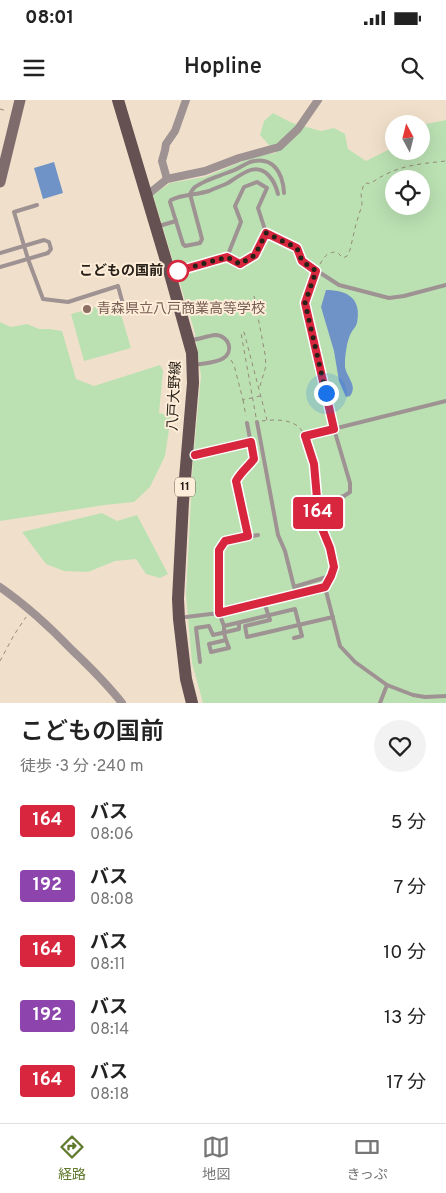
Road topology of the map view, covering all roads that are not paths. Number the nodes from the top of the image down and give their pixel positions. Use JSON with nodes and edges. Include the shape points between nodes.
{"nodes":[{"id":1,"x":20,"y":100,"type":"edge"},
{"id":2,"x":118,"y":100,"type":"edge"},
{"id":3,"x":186,"y":100,"type":"edge"},
{"id":4,"x":318,"y":100,"type":"edge"},
{"id":5,"x":167,"y":179,"type":"junction"},
{"id":6,"x":0,"y":182,"type":"edge"},
{"id":7,"x":284,"y":193,"type":"dead end"},
{"id":8,"x":190,"y":194,"type":"junction"},
{"id":9,"x":278,"y":194,"type":"dead end"},
{"id":10,"x":146,"y":196,"type":"junction"},
{"id":11,"x":37,"y":205,"type":"dead end"},
{"id":12,"x":176,"y":221,"type":"junction"},
{"id":13,"x":156,"y":227,"type":"junction"},
{"id":14,"x":266,"y":233,"type":"junction"},
{"id":15,"x":24,"y":246,"type":"junction"},
{"id":16,"x":0,"y":253,"type":"edge"},
{"id":17,"x":227,"y":257,"type":"junction"},
{"id":18,"x":28,"y":259,"type":"junction"},
{"id":19,"x":0,"y":267,"type":"edge"},
{"id":20,"x":178,"y":271,"type":"dead end"},
{"id":21,"x":316,"y":271,"type":"junction"},
{"id":22,"x":446,"y":285,"type":"edge"},
{"id":23,"x":124,"y":308,"type":"dead end"},
{"id":24,"x":190,"y":341,"type":"junction"},
{"id":25,"x":193,"y":366,"type":"junction"},
{"id":26,"x":446,"y":402,"type":"edge"},
{"id":27,"x":256,"y":422,"type":"road end"},
{"id":28,"x":248,"y":423,"type":"road end"},
{"id":29,"x":334,"y":429,"type":"junction"},
{"id":30,"x":251,"y":442,"type":"junction"},
{"id":31,"x":195,"y":455,"type":"dead end"},
{"id":32,"x":317,"y":503,"type":"junction"},
{"id":33,"x":258,"y":535,"type":"dead end"},
{"id":34,"x":248,"y":536,"type":"junction"},
{"id":35,"x":331,"y":576,"type":"junction"},
{"id":36,"x":0,"y":587,"type":"edge"},
{"id":37,"x":325,"y":587,"type":"junction"},
{"id":38,"x":264,"y":602,"type":"junction"},
{"id":39,"x":219,"y":613,"type":"junction"},
{"id":40,"x":268,"y":616,"type":"junction"},
{"id":41,"x":186,"y":617,"type":"dead end"},
{"id":42,"x":333,"y":617,"type":"junction"},
{"id":43,"x":239,"y":623,"type":"junction"},
{"id":44,"x":224,"y":626,"type":"junction"},
{"id":45,"x":300,"y":626,"type":"junction"},
{"id":46,"x":224,"y":633,"type":"junction"},
{"id":47,"x":294,"y":638,"type":"dead end"},
{"id":48,"x":226,"y":640,"type":"junction"},
{"id":49,"x":200,"y":662,"type":"dead end"},
{"id":50,"x":387,"y":685,"type":"junction"},
{"id":51,"x":446,"y":696,"type":"edge"},
{"id":52,"x":122,"y":703,"type":"edge"},
{"id":53,"x":192,"y":703,"type":"edge"},
{"id":54,"x":380,"y":703,"type":"edge"}],
"edges":[{"from":1,"to":6,"type":"main road"},
{"from":2,"to":10,"type":"main road","name":"八戸大野線","number":"11"},
{"from":3,"to":5,"type":"street","via":[[175,131],[166,144],[162,161]]},
{"from":4,"to":5,"type":"street","via":[[298,129],[278,147],[205,171]]},
{"from":5,"to":10,"type":"street"},
{"from":7,"to":8,"type":"lane","via":[[276,168],[268,162],[256,161],[194,187]]},
{"from":8,"to":9,"type":"lane","via":[[211,190],[249,171],[260,170],[272,178]]},
{"from":8,"to":12,"type":"lane","via":[[171,200]]},
{"from":8,"to":12,"type":"lane","via":[[202,239],[200,243],[182,244]]},
{"from":10,"to":13,"type":"main road","name":"八戸大野線","number":"11"},
{"from":11,"to":15,"type":"lane","via":[[14,212]]},
{"from":12,"to":13,"type":"lane"},
{"from":13,"to":24,"type":"main road","name":"八戸大野線","number":"11"},
{"from":14,"to":17,"type":"lane","via":[[255,255],[240,264]]},
{"from":14,"to":17,"type":"lane","via":[[258,208],[267,188],[257,182],[244,187],[235,206],[240,222]]},
{"from":14,"to":21,"type":"lane","via":[[297,248],[302,261]]},
{"from":15,"to":16,"type":"lane"},
{"from":15,"to":18,"type":"lane"},
{"from":15,"to":18,"type":"lane","via":[[44,240],[49,242],[51,249],[48,253]]},
{"from":17,"to":20,"type":"lane"},
{"from":18,"to":19,"type":"lane"},
{"from":18,"to":23,"type":"lane","via":[[43,299],[68,302],[118,286]]},
{"from":21,"to":22,"type":"lane","via":[[339,285],[389,298]]},
{"from":21,"to":29,"type":"lane","via":[[305,303]]},
{"from":24,"to":25,"type":"main road","name":"八戸大野線","number":"11"},
{"from":24,"to":25,"type":"lane","via":[[215,335],[222,336],[230,345],[227,356],[221,360]]},
{"from":25,"to":53,"type":"main road","name":"八戸大野線","number":"11","via":[[178,598],[186,679]]},
{"from":26,"to":29,"type":"lane"},
{"from":27,"to":35,"type":"lane","via":[[278,535],[294,587]]},
{"from":28,"to":30,"type":"lane"},
{"from":29,"to":32,"type":"lane","via":[[305,436],[314,464]]},
{"from":29,"to":32,"type":"lane","via":[[350,492]]},
{"from":30,"to":31,"type":"lane"},
{"from":30,"to":34,"type":"lane","via":[[254,459],[236,481]]},
{"from":32,"to":35,"type":"lane","via":[[319,521],[334,567]]},
{"from":33,"to":34,"type":"lane"},
{"from":34,"to":39,"type":"lane","via":[[225,541],[219,550]]},
{"from":35,"to":37,"type":"lane"},
{"from":36,"to":52,"type":"street","via":[[62,640]]},
{"from":37,"to":38,"type":"lane"},
{"from":37,"to":42,"type":"lane"},
{"from":38,"to":39,"type":"lane"},
{"from":38,"to":40,"type":"lane"},
{"from":39,"to":41,"type":"lane"},
{"from":39,"to":44,"type":"lane"},
{"from":40,"to":43,"type":"lane"},
{"from":40,"to":45,"type":"lane","via":[[295,609]]},
{"from":40,"to":45,"type":"lane","via":[[270,620],[245,626],[247,636]]},
{"from":42,"to":45,"type":"lane"},
{"from":42,"to":50,"type":"lane","via":[[340,646],[355,662]]},
{"from":43,"to":44,"type":"lane"},
{"from":43,"to":46,"type":"lane","via":[[239,629]]},
{"from":44,"to":46,"type":"lane"},
{"from":45,"to":47,"type":"lane","via":[[302,636]]},
{"from":46,"to":48,"type":"lane"},
{"from":46,"to":49,"type":"lane","via":[[213,635],[209,626],[196,628]]},
{"from":48,"to":48,"type":"lane","via":[[209,644],[211,652],[229,648]]},
{"from":50,"to":51,"type":"lane","via":[[413,695]]},
{"from":50,"to":54,"type":"lane"}]}
